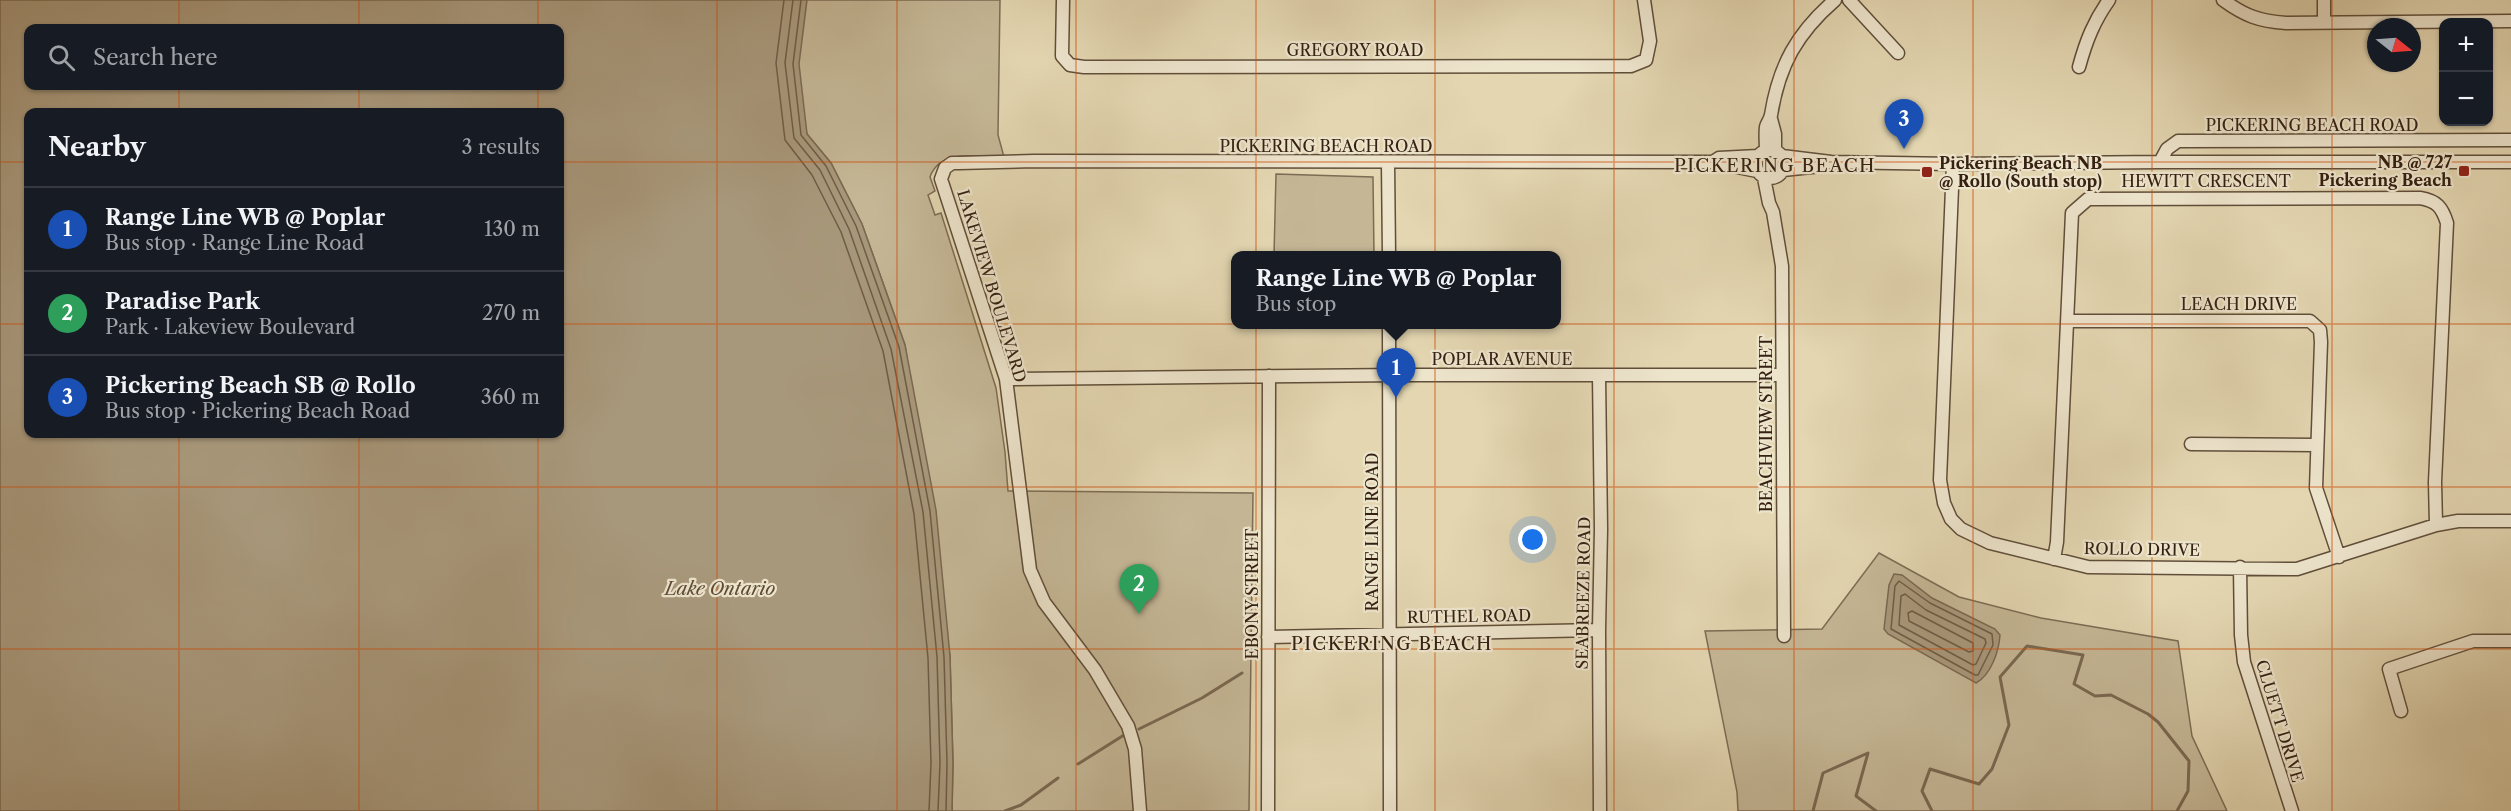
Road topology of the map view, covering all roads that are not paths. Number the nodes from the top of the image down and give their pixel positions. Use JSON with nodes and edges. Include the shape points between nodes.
{"nodes":[{"id":1,"x":1063,"y":0,"type":"edge"},
{"id":2,"x":1644,"y":0,"type":"edge"},
{"id":3,"x":1834,"y":0,"type":"edge"},
{"id":4,"x":1849,"y":0,"type":"edge"},
{"id":5,"x":2109,"y":0,"type":"edge"},
{"id":6,"x":2223,"y":0,"type":"edge"},
{"id":7,"x":2324,"y":0,"type":"edge"},
{"id":8,"x":2511,"y":21,"type":"edge"},
{"id":9,"x":2324,"y":23,"type":"junction"},
{"id":10,"x":1898,"y":53,"type":"dead end"},
{"id":11,"x":2079,"y":67,"type":"dead end"},
{"id":12,"x":2511,"y":140,"type":"edge"},
{"id":13,"x":1770,"y":154,"type":"junction"},
{"id":14,"x":1712,"y":162,"type":"junction"},
{"id":15,"x":1830,"y":162,"type":"junction"},
{"id":16,"x":2160,"y":162,"type":"junction"},
{"id":17,"x":2511,"y":162,"type":"edge"},
{"id":18,"x":1388,"y":163,"type":"junction"},
{"id":19,"x":1953,"y":165,"type":"junction"},
{"id":20,"x":942,"y":171,"type":"joint"},
{"id":21,"x":1770,"y":174,"type":"junction"},
{"id":22,"x":1389,"y":251,"type":"edge"},
{"id":23,"x":2067,"y":321,"type":"junction"},
{"id":24,"x":1389,"y":329,"type":"edge"},
{"id":25,"x":1599,"y":375,"type":"junction"},
{"id":26,"x":1781,"y":375,"type":"junction"},
{"id":27,"x":1269,"y":376,"type":"junction"},
{"id":28,"x":1388,"y":376,"type":"junction"},
{"id":29,"x":1006,"y":380,"type":"junction"},
{"id":30,"x":2191,"y":444,"type":"dead end"},
{"id":31,"x":2316,"y":445,"type":"junction"},
{"id":32,"x":2511,"y":521,"type":"edge"},
{"id":33,"x":2436,"y":525,"type":"junction"},
{"id":34,"x":2339,"y":557,"type":"junction"},
{"id":35,"x":2054,"y":559,"type":"junction"},
{"id":36,"x":2240,"y":567,"type":"junction"},
{"id":37,"x":1599,"y":630,"type":"junction"},
{"id":38,"x":1389,"y":634,"type":"junction"},
{"id":39,"x":1784,"y":636,"type":"dead end"},
{"id":40,"x":1268,"y":637,"type":"junction"},
{"id":41,"x":2511,"y":641,"type":"edge"},
{"id":42,"x":2401,"y":711,"type":"dead end"},
{"id":43,"x":1140,"y":811,"type":"edge"},
{"id":44,"x":1268,"y":811,"type":"edge"},
{"id":45,"x":1390,"y":811,"type":"edge"},
{"id":46,"x":1600,"y":811,"type":"edge"},
{"id":47,"x":2292,"y":811,"type":"edge"}],
"edges":[{"from":1,"to":2,"type":"street","name":"GREGORY ROAD","via":[[1062,56],[1070,65],[1142,67],[1630,66],[1646,60],[1650,41]]},
{"from":3,"to":13,"type":"street","via":[[1813,19],[1780,75],[1771,119],[1775,134]]},
{"from":4,"to":10,"type":"street"},
{"from":5,"to":11,"type":"street","via":[[2095,20]]},
{"from":6,"to":9,"type":"street","via":[[2261,21]]},
{"from":7,"to":9,"type":"street"},
{"from":8,"to":9,"type":"street"},
{"from":12,"to":16,"type":"street","name":"PICKERING BEACH ROAD","via":[[2178,141],[2167,149]]},
{"from":13,"to":14,"type":"street","name":"PICKERING BEACH ROAD","via":[[1719,158]]},
{"from":13,"to":15,"type":"street","name":"PICKERING BEACH ROAD"},
{"from":13,"to":21,"type":"street"},
{"from":13,"to":21,"type":"street","via":[[1756,162]]},
{"from":14,"to":18,"type":"street","name":"PICKERING BEACH ROAD"},
{"from":14,"to":21,"type":"street","name":"PICKERING BEACH ROAD"},
{"from":15,"to":19,"type":"street","name":"PICKERING BEACH ROAD"},
{"from":15,"to":21,"type":"street","name":"PICKERING BEACH ROAD"},
{"from":16,"to":17,"type":"street","name":"PICKERING BEACH ROAD"},
{"from":16,"to":19,"type":"street","name":"PICKERING BEACH ROAD"},
{"from":18,"to":20,"type":"street","name":"PICKERING BEACH ROAD","via":[[991,162],[952,163]]},
{"from":18,"to":22,"type":"street"},
{"from":19,"to":35,"type":"street","name":"ROLLO DRIVE","via":[[1940,480],[1944,503],[1950,519],[1974,536]]},
{"from":20,"to":29,"type":"street","name":"LAKEVIEW BOULEVARD","via":[[941,179]]},
{"from":21,"to":26,"type":"street","name":"BEACHVIEW STREET","via":[[1782,266]]},
{"from":23,"to":31,"type":"street","name":"LEACH DRIVE","via":[[2310,321],[2320,330],[2321,342]]},
{"from":23,"to":33,"type":"street","name":"HEWITT CRESCENT","via":[[2072,213],[2088,198],[2432,200],[2442,208],[2447,224]]},
{"from":23,"to":35,"type":"street","name":"HEWITT CRESCENT"},
{"from":24,"to":28,"type":"street","name":"RANGE LINE ROAD"},
{"from":25,"to":26,"type":"street","name":"POPLAR AVENUE"},
{"from":25,"to":28,"type":"street","name":"POPLAR AVENUE"},
{"from":25,"to":37,"type":"street","name":"SEABREEZE ROAD"},
{"from":26,"to":39,"type":"street","name":"BEACHVIEW STREET"},
{"from":27,"to":28,"type":"street","name":"POPLAR AVENUE"},
{"from":27,"to":29,"type":"street","name":"POPLAR AVENUE"},
{"from":27,"to":40,"type":"street","name":"EBONY STREET"},
{"from":28,"to":38,"type":"street","name":"RANGE LINE ROAD"},
{"from":29,"to":43,"type":"street","name":"LAKEVIEW BOULEVARD","via":[[1030,570],[1052,615],[1095,670],[1128,726],[1136,758]]},
{"from":30,"to":31,"type":"street"},
{"from":31,"to":34,"type":"street","name":"LEACH DRIVE","via":[[2316,488]]},
{"from":32,"to":33,"type":"street","name":"ROLLO DRIVE"},
{"from":33,"to":34,"type":"street","name":"ROLLO DRIVE"},
{"from":34,"to":36,"type":"street","name":"ROLLO DRIVE","via":[[2297,569]]},
{"from":35,"to":36,"type":"street","name":"ROLLO DRIVE","via":[[2088,567]]},
{"from":36,"to":47,"type":"street","name":"CLUETT DRIVE","via":[[2244,662]]},
{"from":37,"to":38,"type":"street","name":"RUTHEL ROAD"},
{"from":37,"to":46,"type":"street","name":"SEABREEZE ROAD"},
{"from":38,"to":40,"type":"street","name":"RUTHEL ROAD"},
{"from":38,"to":45,"type":"street","name":"RANGE LINE ROAD"},
{"from":40,"to":44,"type":"street","name":"EBONY STREET"},
{"from":41,"to":42,"type":"street","via":[[2473,641],[2389,669]]}]}
